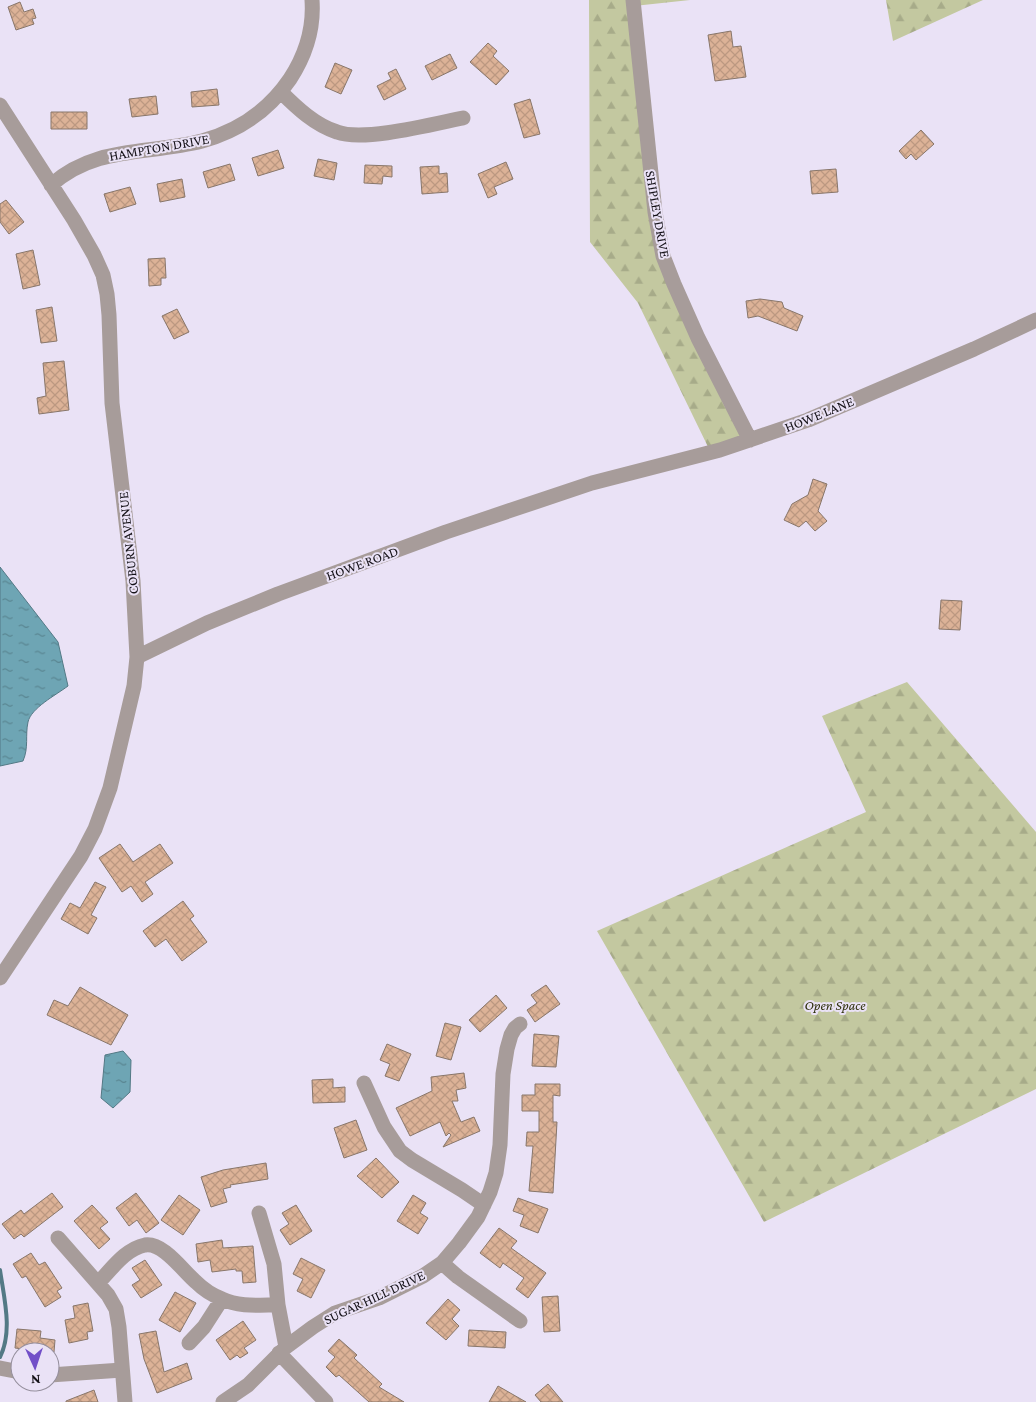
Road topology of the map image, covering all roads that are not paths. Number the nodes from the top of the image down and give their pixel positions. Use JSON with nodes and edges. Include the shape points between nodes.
{"nodes":[{"id":1,"x":312,"y":0,"type":"edge"},
{"id":2,"x":633,"y":0,"type":"edge"},
{"id":3,"x":281,"y":92,"type":"junction"},
{"id":4,"x":0,"y":105,"type":"edge"},
{"id":5,"x":463,"y":118,"type":"dead end"},
{"id":6,"x":51,"y":185,"type":"junction"},
{"id":7,"x":1036,"y":320,"type":"edge"},
{"id":8,"x":750,"y":440,"type":"junction"},
{"id":9,"x":592,"y":483,"type":"joint"},
{"id":10,"x":137,"y":657,"type":"junction"},
{"id":11,"x":0,"y":978,"type":"edge"},
{"id":12,"x":520,"y":1024,"type":"dead end"},
{"id":13,"x":364,"y":1083,"type":"dead end"},
{"id":14,"x":484,"y":1205,"type":"junction"},
{"id":15,"x":259,"y":1212,"type":"dead end"},
{"id":16,"x":58,"y":1238,"type":"dead end"},
{"id":17,"x":442,"y":1262,"type":"junction"},
{"id":18,"x":98,"y":1283,"type":"junction"},
{"id":19,"x":222,"y":1299,"type":"junction"},
{"id":20,"x":278,"y":1305,"type":"junction"},
{"id":21,"x":520,"y":1321,"type":"dead end"},
{"id":22,"x":189,"y":1343,"type":"dead end"},
{"id":23,"x":283,"y":1350,"type":"junction"},
{"id":24,"x":122,"y":1370,"type":"junction"},
{"id":25,"x":60,"y":1374,"type":"edge"},
{"id":26,"x":126,"y":1402,"type":"edge"},
{"id":27,"x":223,"y":1402,"type":"edge"},
{"id":28,"x":326,"y":1402,"type":"edge"}],
"edges":[{"from":1,"to":3,"type":"street","name":"HAMPTON DRIVE","via":[[312,22],[303,55]]},
{"from":2,"to":8,"type":"street","name":"SHIPLEY DRIVE","via":[[660,242],[686,311]]},
{"from":3,"to":5,"type":"street","via":[[297,108],[339,133],[378,133]]},
{"from":3,"to":6,"type":"street","name":"HAMPTON DRIVE","via":[[256,116],[225,133],[201,141],[99,158],[81,164]]},
{"from":4,"to":6,"type":"street","name":"COBURN AVENUE"},
{"from":6,"to":10,"type":"street","name":"COBURN AVENUE","via":[[94,255],[107,294],[112,403]]},
{"from":7,"to":8,"type":"street","name":"HOWE LANE","via":[[808,420]]},
{"from":8,"to":9,"type":"street","name":"HOWE LANE","via":[[683,461]]},
{"from":9,"to":10,"type":"street","name":"HOWE ROAD","via":[[278,594]]},
{"from":10,"to":11,"type":"street","name":"COBURN AVENUE","via":[[134,686],[110,788],[95,829],[81,856]]},
{"from":12,"to":14,"type":"street","name":"SUGAR HILL DRIVE","via":[[510,1035],[507,1049],[496,1173]]},
{"from":13,"to":14,"type":"street","via":[[400,1151]]},
{"from":14,"to":17,"type":"street","name":"SUGAR HILL DRIVE","via":[[471,1228]]},
{"from":15,"to":20,"type":"street","via":[[274,1264]]},
{"from":16,"to":18,"type":"street"},
{"from":17,"to":21,"type":"street"},
{"from":17,"to":23,"type":"street","name":"SUGAR HILL DRIVE","via":[[423,1276],[379,1298],[335,1313]]},
{"from":18,"to":19,"type":"street","via":[[126,1254],[146,1245],[156,1246],[197,1283]]},
{"from":18,"to":24,"type":"street","via":[[116,1309]]},
{"from":19,"to":20,"type":"street","via":[[236,1304]]},
{"from":19,"to":22,"type":"street"},
{"from":20,"to":23,"type":"street"},
{"from":23,"to":27,"type":"street","name":"SUGAR HILL DRIVE","via":[[248,1385]]},
{"from":23,"to":28,"type":"street"},
{"from":24,"to":25,"type":"street"},
{"from":24,"to":26,"type":"street"}]}
